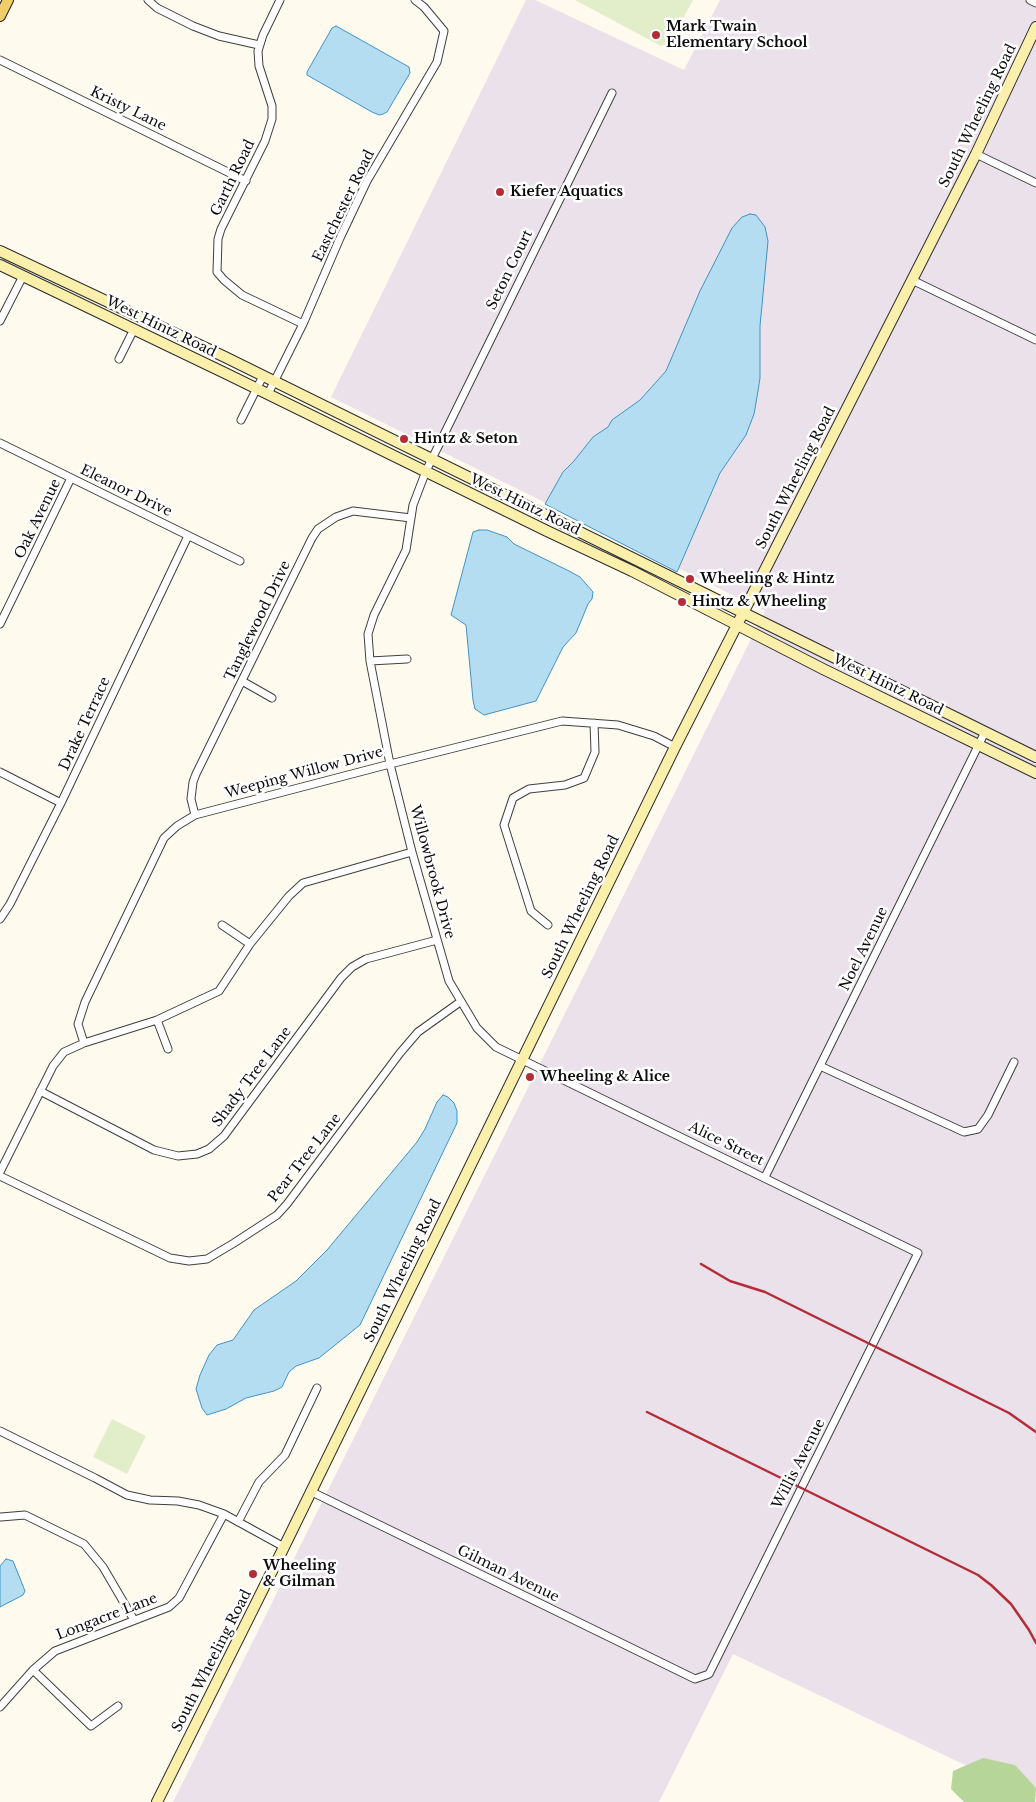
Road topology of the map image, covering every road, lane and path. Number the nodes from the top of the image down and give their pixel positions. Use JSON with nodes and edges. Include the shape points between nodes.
{"nodes":[{"id":1,"x":8,"y":0,"type":"edge"},
{"id":2,"x":148,"y":0,"type":"edge"},
{"id":3,"x":280,"y":0,"type":"edge"},
{"id":4,"x":415,"y":0,"type":"edge"},
{"id":5,"x":1030,"y":0,"type":"edge"},
{"id":6,"x":1036,"y":3,"type":"edge"},
{"id":7,"x":0,"y":16,"type":"edge"},
{"id":8,"x":1036,"y":27,"type":"edge"},
{"id":9,"x":259,"y":45,"type":"junction"},
{"id":10,"x":0,"y":60,"type":"edge"},
{"id":11,"x":612,"y":93,"type":"dead end"},
{"id":12,"x":976,"y":154,"type":"junction"},
{"id":13,"x":246,"y":181,"type":"junction"},
{"id":14,"x":1036,"y":183,"type":"edge"},
{"id":15,"x":0,"y":251,"type":"edge"},
{"id":16,"x":0,"y":265,"type":"edge"},
{"id":17,"x":23,"y":276,"type":"junction"},
{"id":18,"x":912,"y":280,"type":"junction"},
{"id":19,"x":0,"y":321,"type":"edge"},
{"id":20,"x":302,"y":324,"type":"junction"},
{"id":21,"x":134,"y":329,"type":"junction"},
{"id":22,"x":1036,"y":340,"type":"edge"},
{"id":23,"x":119,"y":358,"type":"dead end"},
{"id":24,"x":263,"y":376,"type":"junction"},
{"id":25,"x":274,"y":381,"type":"junction"},
{"id":26,"x":256,"y":389,"type":"junction"},
{"id":27,"x":268,"y":394,"type":"junction"},
{"id":28,"x":241,"y":420,"type":"dead end"},
{"id":29,"x":0,"y":443,"type":"edge"},
{"id":30,"x":431,"y":459,"type":"junction"},
{"id":31,"x":426,"y":471,"type":"junction"},
{"id":32,"x":71,"y":478,"type":"junction"},
{"id":33,"x":411,"y":518,"type":"junction"},
{"id":34,"x":188,"y":536,"type":"junction"},
{"id":35,"x":240,"y":561,"type":"dead end"},
{"id":36,"x":744,"y":612,"type":"junction"},
{"id":37,"x":0,"y":624,"type":"edge"},
{"id":38,"x":738,"y":624,"type":"junction"},
{"id":39,"x":407,"y":659,"type":"dead end"},
{"id":40,"x":370,"y":661,"type":"junction"},
{"id":41,"x":242,"y":682,"type":"junction"},
{"id":42,"x":272,"y":698,"type":"dead end"},
{"id":43,"x":594,"y":723,"type":"junction"},
{"id":44,"x":984,"y":732,"type":"junction"},
{"id":45,"x":978,"y":745,"type":"junction"},
{"id":46,"x":675,"y":747,"type":"junction"},
{"id":47,"x":1036,"y":757,"type":"edge"},
{"id":48,"x":390,"y":764,"type":"junction"},
{"id":49,"x":0,"y":772,"type":"edge"},
{"id":50,"x":1036,"y":772,"type":"edge"},
{"id":51,"x":61,"y":803,"type":"junction"},
{"id":52,"x":195,"y":815,"type":"junction"},
{"id":53,"x":412,"y":852,"type":"junction"},
{"id":54,"x":0,"y":919,"type":"edge"},
{"id":55,"x":222,"y":925,"type":"dead end"},
{"id":56,"x":548,"y":925,"type":"dead end"},
{"id":57,"x":437,"y":940,"type":"junction"},
{"id":58,"x":250,"y":944,"type":"junction"},
{"id":59,"x":460,"y":1002,"type":"junction"},
{"id":60,"x":157,"y":1020,"type":"junction"},
{"id":61,"x":84,"y":1042,"type":"junction"},
{"id":62,"x":168,"y":1049,"type":"dead end"},
{"id":63,"x":522,"y":1060,"type":"junction"},
{"id":64,"x":1014,"y":1062,"type":"dead end"},
{"id":65,"x":820,"y":1066,"type":"junction"},
{"id":66,"x":40,"y":1092,"type":"junction"},
{"id":67,"x":0,"y":1172,"type":"edge"},
{"id":68,"x":0,"y":1176,"type":"edge"},
{"id":69,"x":765,"y":1177,"type":"junction"},
{"id":70,"x":918,"y":1253,"type":"joint"},
{"id":71,"x":317,"y":1388,"type":"dead end"},
{"id":72,"x":0,"y":1431,"type":"edge"},
{"id":73,"x":310,"y":1491,"type":"junction"},
{"id":74,"x":224,"y":1514,"type":"junction"},
{"id":75,"x":1,"y":1517,"type":"dead end"},
{"id":76,"x":238,"y":1522,"type":"junction"},
{"id":77,"x":284,"y":1547,"type":"junction"},
{"id":78,"x":134,"y":1620,"type":"junction"},
{"id":79,"x":33,"y":1670,"type":"junction"},
{"id":80,"x":695,"y":1679,"type":"joint"},
{"id":81,"x":118,"y":1706,"type":"dead end"},
{"id":82,"x":0,"y":1707,"type":"edge"},
{"id":83,"x":157,"y":1802,"type":"edge"}],
"edges":[{"from":1,"to":7,"type":"main road"},
{"from":2,"to":9,"type":"street","via":[[193,26],[218,36]]},
{"from":3,"to":9,"type":"street","name":"Garth Road"},
{"from":4,"to":20,"type":"street","name":"Eastchester Road","via":[[444,31],[437,62],[367,181]]},
{"from":5,"to":6,"type":"street"},
{"from":8,"to":12,"type":"main road","name":"South Wheeling Road"},
{"from":9,"to":13,"type":"street","name":"Garth Road","via":[[258,61],[272,106],[272,119]]},
{"from":10,"to":13,"type":"street","name":"Kristy Lane"},
{"from":11,"to":30,"type":"street","name":"Seton Court"},
{"from":12,"to":14,"type":"street"},
{"from":12,"to":18,"type":"main road","name":"South Wheeling Road"},
{"from":13,"to":20,"type":"street","name":"Garth Road","via":[[221,228],[217,272],[242,295]]},
{"from":15,"to":24,"type":"main road","name":"West Hintz Road"},
{"from":16,"to":17,"type":"main road","name":"West Hintz Road"},
{"from":17,"to":19,"type":"street"},
{"from":17,"to":21,"type":"main road","name":"West Hintz Road"},
{"from":18,"to":22,"type":"street"},
{"from":18,"to":36,"type":"main road","name":"South Wheeling Road"},
{"from":20,"to":25,"type":"street","name":"Eastchester Road"},
{"from":21,"to":23,"type":"street"},
{"from":21,"to":26,"type":"main road","name":"West Hintz Road"},
{"from":24,"to":25,"type":"main road","name":"West Hintz Road"},
{"from":24,"to":26,"type":"street"},
{"from":25,"to":27,"type":"street","name":"Eastchester Road"},
{"from":25,"to":30,"type":"main road","name":"West Hintz Road"},
{"from":26,"to":27,"type":"main road","name":"West Hintz Road"},
{"from":26,"to":28,"type":"street"},
{"from":27,"to":31,"type":"main road","name":"West Hintz Road"},
{"from":29,"to":32,"type":"street","name":"Eleanor Drive"},
{"from":30,"to":31,"type":"street","name":"Willowbrook Drive"},
{"from":30,"to":36,"type":"main road","name":"West Hintz Road"},
{"from":31,"to":33,"type":"street","name":"Willowbrook Drive"},
{"from":31,"to":38,"type":"main road","name":"West Hintz Road"},
{"from":32,"to":34,"type":"street","name":"Eleanor Drive"},
{"from":32,"to":37,"type":"street","name":"Oak Avenue"},
{"from":33,"to":40,"type":"street","name":"Willowbrook Drive","via":[[406,550],[368,634]]},
{"from":33,"to":41,"type":"street","name":"Tanglewood Drive","via":[[352,511],[336,516],[318,529]]},
{"from":34,"to":35,"type":"street","name":"Eleanor Drive"},
{"from":34,"to":51,"type":"street","name":"Drake Terrace"},
{"from":36,"to":38,"type":"main road","name":"South Wheeling Road"},
{"from":36,"to":44,"type":"main road","name":"West Hintz Road"},
{"from":38,"to":45,"type":"main road","name":"West Hintz Road"},
{"from":38,"to":46,"type":"main road","name":"South Wheeling Road"},
{"from":39,"to":40,"type":"street"},
{"from":40,"to":48,"type":"street","name":"Willowbrook Drive"},
{"from":41,"to":42,"type":"street"},
{"from":41,"to":52,"type":"street","name":"Tanglewood Drive","via":[[193,782],[191,799]]},
{"from":43,"to":46,"type":"street","name":"Weeping Willow Drive","via":[[618,725],[654,736]]},
{"from":43,"to":48,"type":"street","name":"Weeping Willow Drive","via":[[562,721]]},
{"from":43,"to":56,"type":"street","via":[[595,752],[584,778],[565,785],[529,789],[513,798],[504,825],[531,911]]},
{"from":44,"to":45,"type":"street","name":"Noel Avenue"},
{"from":44,"to":47,"type":"main road","name":"West Hintz Road"},
{"from":45,"to":50,"type":"main road","name":"West Hintz Road"},
{"from":45,"to":65,"type":"street","name":"Noel Avenue"},
{"from":46,"to":63,"type":"main road","name":"South Wheeling Road"},
{"from":48,"to":52,"type":"street","name":"Weeping Willow Drive"},
{"from":48,"to":53,"type":"street","name":"Willowbrook Drive"},
{"from":49,"to":51,"type":"street"},
{"from":51,"to":54,"type":"street","name":"Drake Terrace"},
{"from":52,"to":61,"type":"street","name":"Weeping Willow Drive","via":[[177,826],[160,846],[85,1002],[78,1024]]},
{"from":53,"to":57,"type":"street","name":"Willowbrook Drive"},
{"from":53,"to":58,"type":"street","via":[[303,883]]},
{"from":55,"to":58,"type":"street"},
{"from":57,"to":59,"type":"street","name":"Willowbrook Drive"},
{"from":57,"to":66,"type":"street","name":"Shady Tree Lane","via":[[366,959],[352,967],[224,1136],[197,1154],[178,1156],[154,1150]]},
{"from":58,"to":60,"type":"street","via":[[218,991]]},
{"from":59,"to":63,"type":"street","name":"Willowbrook Drive","via":[[477,1028],[496,1047]]},
{"from":59,"to":68,"type":"street","name":"Pear Tree Lane","via":[[418,1032],[400,1053],[287,1204],[276,1215],[207,1258],[188,1262],[170,1258]]},
{"from":60,"to":61,"type":"street"},
{"from":60,"to":62,"type":"street"},
{"from":61,"to":66,"type":"street","via":[[57,1059]]},
{"from":63,"to":69,"type":"street","name":"Alice Street"},
{"from":63,"to":73,"type":"main road","name":"South Wheeling Road"},
{"from":64,"to":65,"type":"street","via":[[978,1129],[964,1132]]},
{"from":65,"to":69,"type":"street","name":"Noel Avenue"},
{"from":66,"to":67,"type":"street"},
{"from":69,"to":70,"type":"street","name":"Alice Street"},
{"from":70,"to":80,"type":"street","name":"Willis Avenue","via":[[709,1674]]},
{"from":71,"to":76,"type":"street","via":[[285,1455],[259,1482]]},
{"from":72,"to":74,"type":"street","via":[[127,1495],[150,1500],[178,1500]]},
{"from":73,"to":77,"type":"main road","name":"South Wheeling Road"},
{"from":73,"to":80,"type":"street","name":"Gilman Avenue"},
{"from":74,"to":76,"type":"street"},
{"from":74,"to":78,"type":"street","name":"Longacre Lane","via":[[179,1598],[169,1607]]},
{"from":75,"to":78,"type":"street","via":[[24,1515],[84,1544],[103,1567]]},
{"from":76,"to":77,"type":"street"},
{"from":77,"to":83,"type":"main road","name":"South Wheeling Road"},
{"from":78,"to":79,"type":"street","name":"Longacre Lane","via":[[55,1651]]},
{"from":79,"to":81,"type":"street","via":[[91,1726]]},
{"from":79,"to":82,"type":"street","name":"Longacre Lane"}]}
